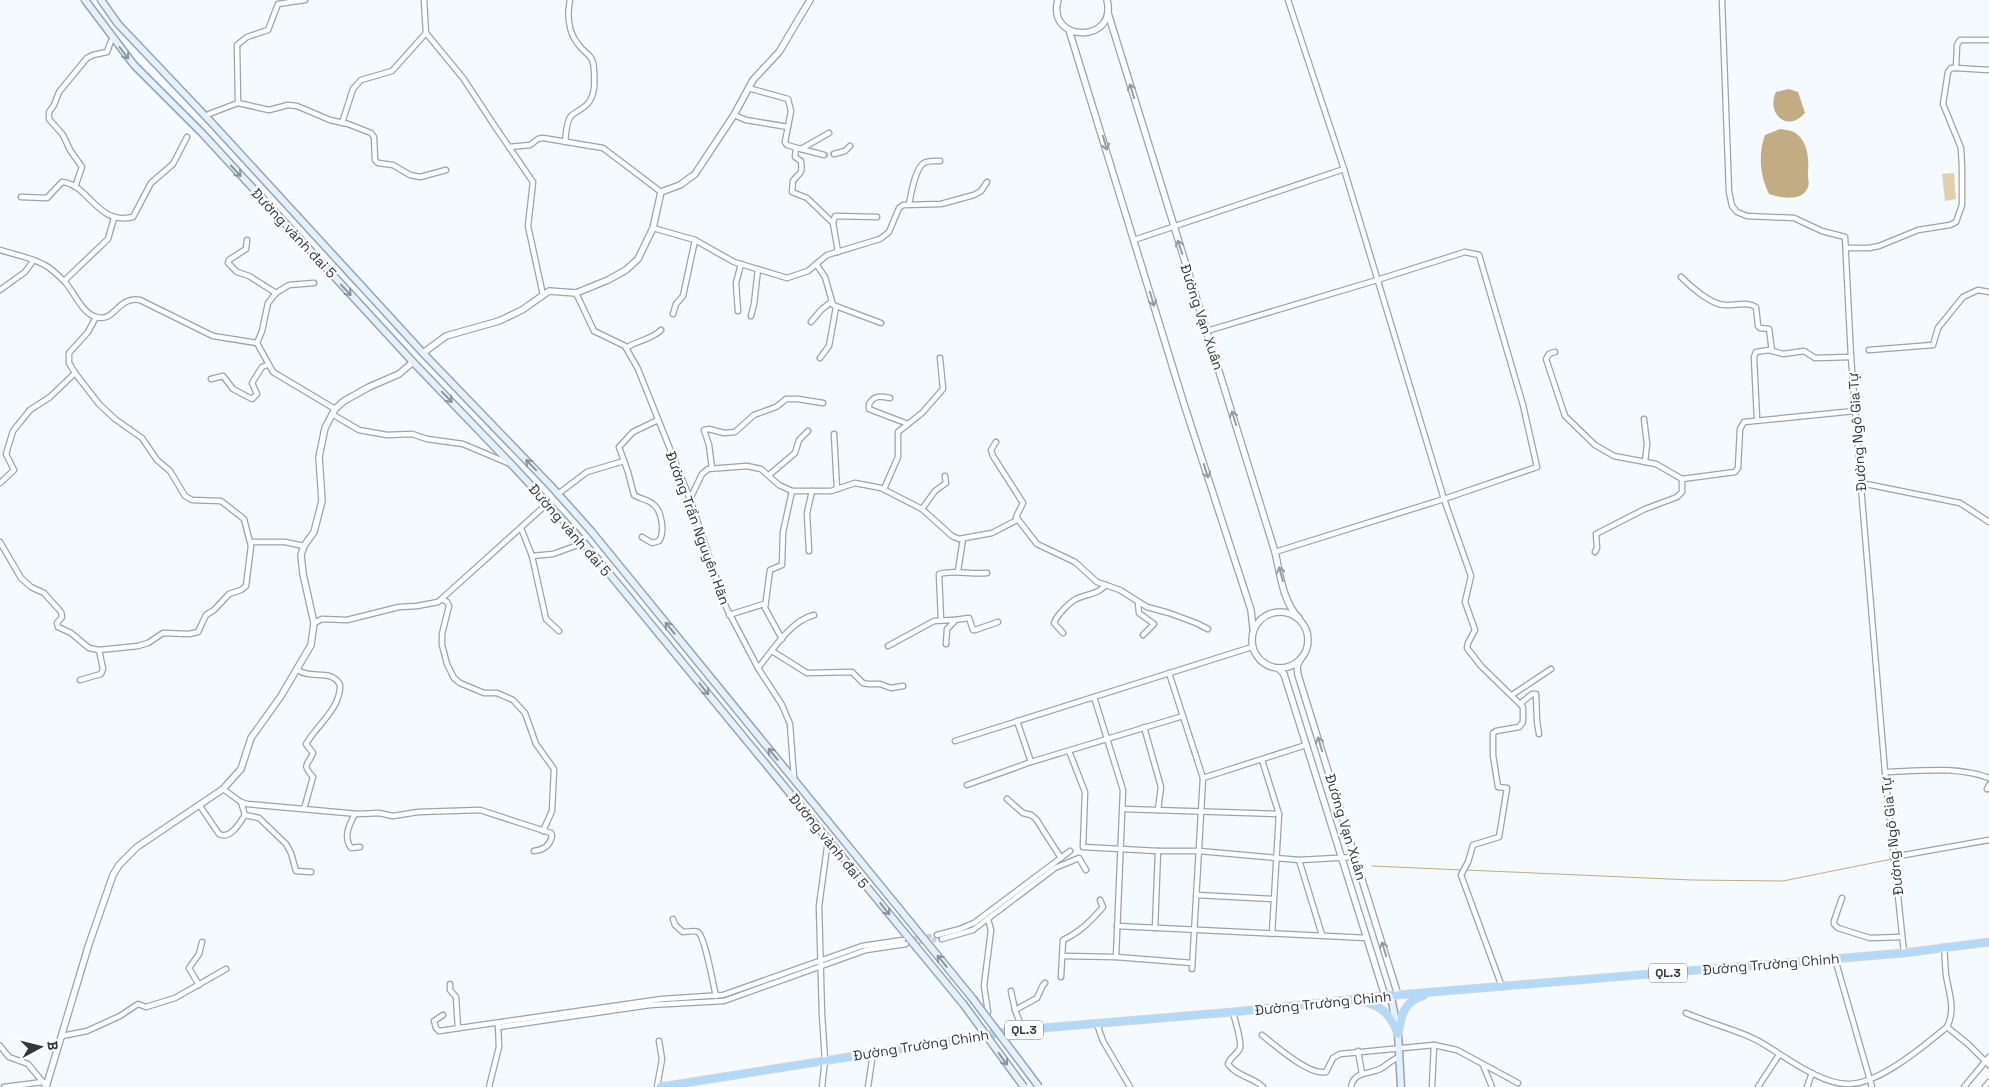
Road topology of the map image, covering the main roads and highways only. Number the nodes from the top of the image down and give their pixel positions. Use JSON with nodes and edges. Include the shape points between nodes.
{"nodes":[{"id":1,"x":85,"y":0,"type":"edge"},
{"id":2,"x":101,"y":0,"type":"edge"},
{"id":3,"x":423,"y":354,"type":"junction"},
{"id":4,"x":412,"y":362,"type":"junction"},
{"id":5,"x":1989,"y":942,"type":"edge"},
{"id":6,"x":1440,"y":992,"type":"junction"},
{"id":7,"x":1391,"y":996,"type":"junction"},
{"id":8,"x":1353,"y":1000,"type":"junction"},
{"id":9,"x":1398,"y":1034,"type":"junction"},
{"id":10,"x":658,"y":1087,"type":"edge"},
{"id":11,"x":1024,"y":1087,"type":"edge"},
{"id":12,"x":1039,"y":1087,"type":"edge"},
{"id":13,"x":1400,"y":1087,"type":"edge"}],
"edges":[{"from":1,"to":4,"type":"main road","name":"Đường vành đai 5","one_way":true,"via":[[134,65],[202,133]]},
{"from":2,"to":3,"type":"main road","name":"Đường vành đai 5","via":[[118,24]]},
{"from":3,"to":4,"type":"main road"},
{"from":12,"to":3,"type":"main road","name":"Đường vành đai 5","one_way":true,"bridge":true,"via":[[973,999],[593,534]]},
{"from":4,"to":11,"type":"main road","name":"Đường vành đai 5","one_way":true,"bridge":true,"via":[[585,544],[964,1005]]},
{"from":5,"to":6,"type":"highway","name":"Đường Trường Chinh","number":"QL.3","via":[[1904,953]]},
{"from":6,"to":7,"type":"highway","name":"Đường Trường Chinh","number":"QL.3"},
{"from":6,"to":9,"type":"highway","via":[[1409,1003],[1401,1017]]},
{"from":7,"to":8,"type":"highway","name":"Đường Trường Chinh","number":"QL.3"},
{"from":7,"to":9,"type":"main road","name":"Đường Vạn Xuân"},
{"from":8,"to":9,"type":"highway","via":[[1384,1010]]},
{"from":8,"to":10,"type":"highway","name":"Đường Trường Chinh","number":"QL.3","via":[[1023,1030]]},
{"from":9,"to":13,"type":"main road","name":"Đường Vạn Xuân"}]}
